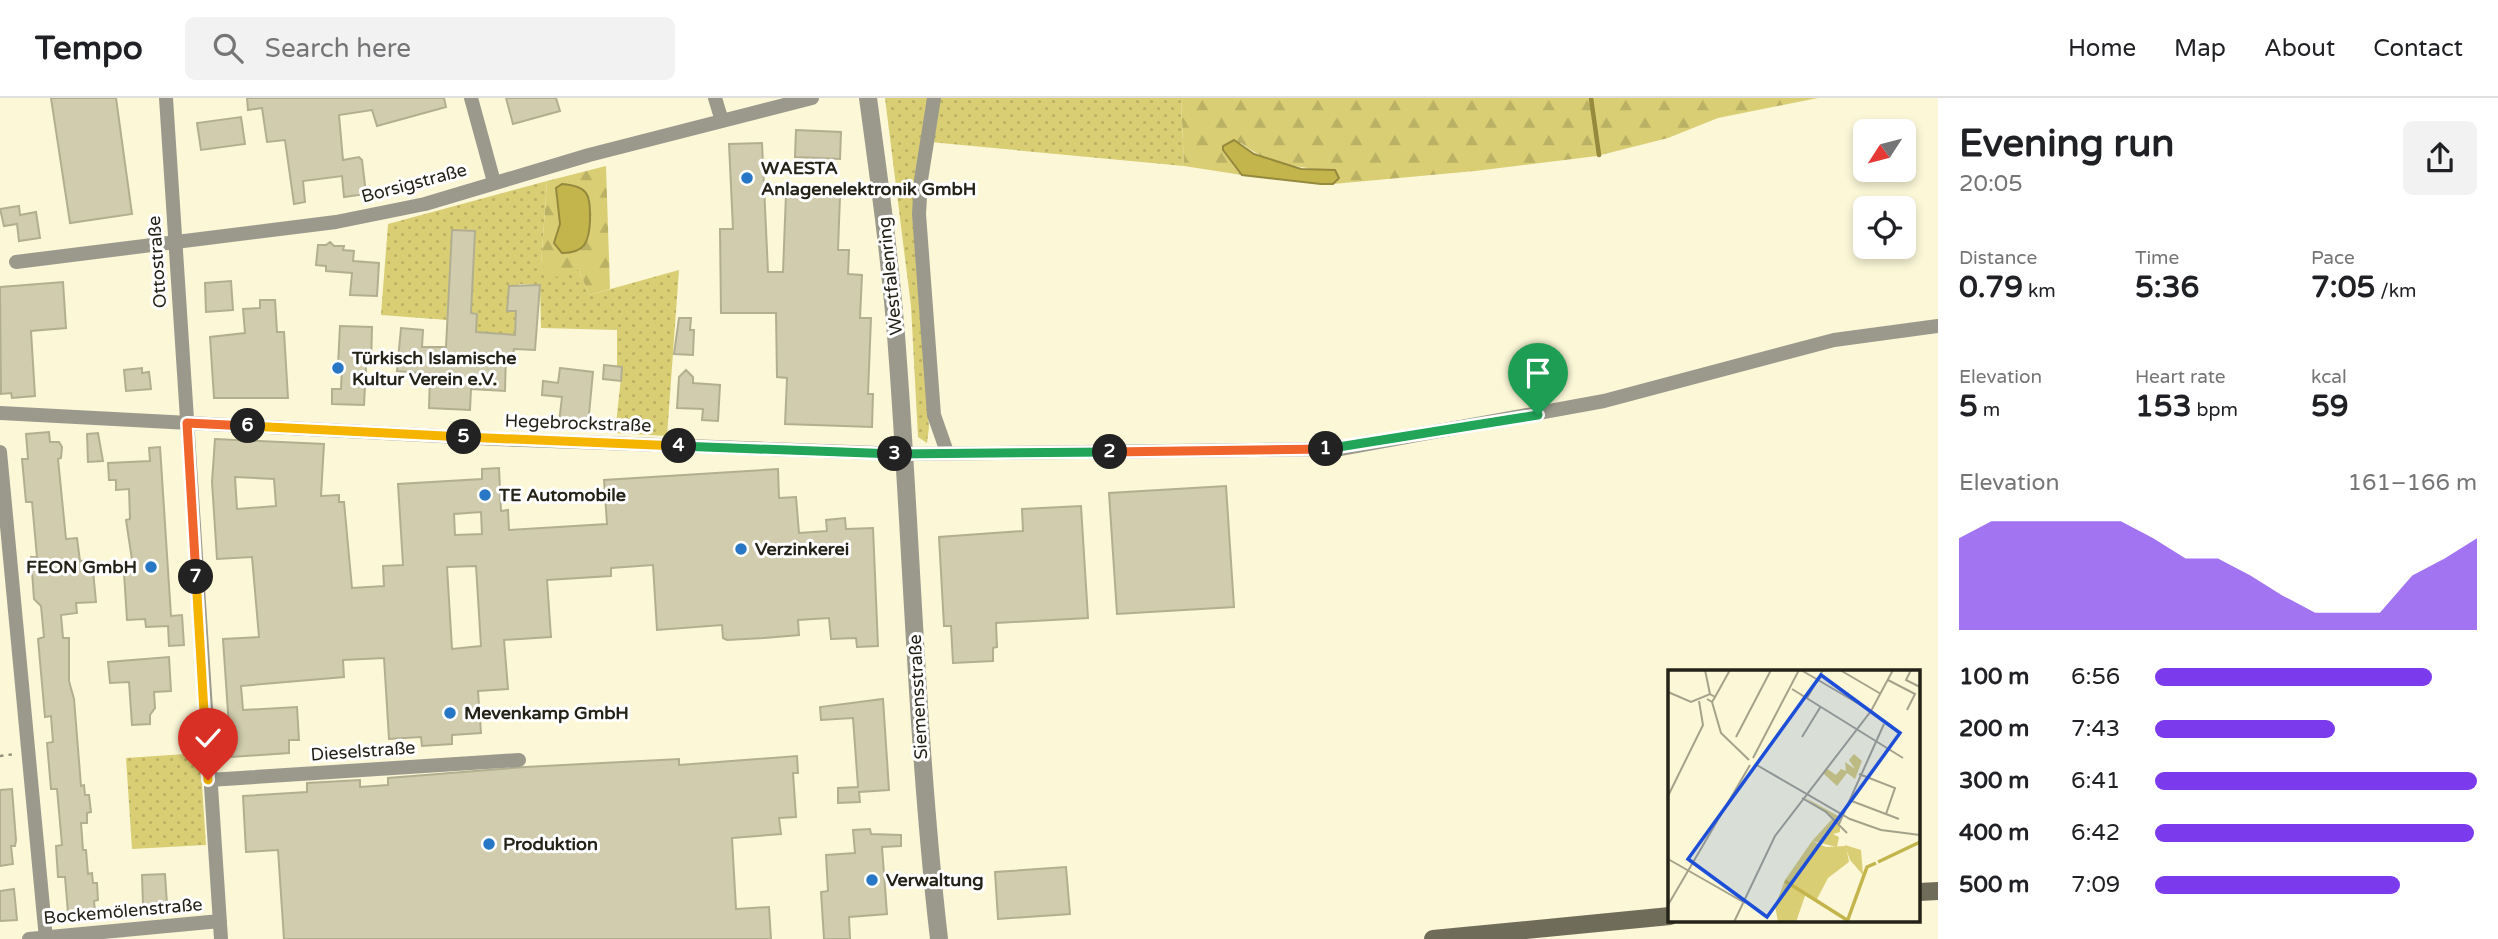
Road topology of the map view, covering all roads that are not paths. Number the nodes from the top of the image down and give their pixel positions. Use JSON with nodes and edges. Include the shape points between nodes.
{"nodes":[{"id":1,"x":166,"y":98,"type":"edge"},
{"id":2,"x":471,"y":98,"type":"edge"},
{"id":3,"x":715,"y":98,"type":"edge"},
{"id":4,"x":811,"y":98,"type":"edge"},
{"id":5,"x":868,"y":98,"type":"edge"},
{"id":6,"x":934,"y":98,"type":"edge"},
{"id":7,"x":722,"y":121,"type":"junction"},
{"id":8,"x":494,"y":182,"type":"junction"},
{"id":9,"x":174,"y":242,"type":"junction"},
{"id":10,"x":16,"y":262,"type":"dead end"},
{"id":11,"x":1938,"y":326,"type":"edge"},
{"id":12,"x":0,"y":413,"type":"edge"},
{"id":13,"x":187,"y":423,"type":"junction"},
{"id":14,"x":0,"y":452,"type":"edge"},
{"id":15,"x":947,"y":452,"type":"junction"},
{"id":16,"x":904,"y":454,"type":"junction"},
{"id":17,"x":519,"y":760,"type":"dead end"},
{"id":18,"x":208,"y":780,"type":"junction"},
{"id":19,"x":1938,"y":891,"type":"edge"},
{"id":20,"x":1920,"y":892,"type":"edge"},
{"id":21,"x":1668,"y":916,"type":"edge"},
{"id":22,"x":220,"y":920,"type":"junction"},
{"id":23,"x":45,"y":938,"type":"edge"},
{"id":24,"x":29,"y":939,"type":"edge"},
{"id":25,"x":221,"y":939,"type":"edge"},
{"id":26,"x":939,"y":939,"type":"edge"},
{"id":27,"x":1433,"y":939,"type":"edge"}],
"edges":[{"from":1,"to":9,"type":"street","name":"Ottostraße"},
{"from":2,"to":8,"type":"street"},
{"from":3,"to":7,"type":"street"},
{"from":4,"to":7,"type":"street","name":"Borsigstraße"},
{"from":5,"to":16,"type":"street","name":"Westfalenring","via":[[891,271]]},
{"from":6,"to":15,"type":"street","via":[[919,214],[934,415]]},
{"from":7,"to":8,"type":"street","name":"Borsigstraße"},
{"from":8,"to":9,"type":"street","name":"Borsigstraße","via":[[425,204],[336,222]]},
{"from":9,"to":10,"type":"street","name":"Borsigstraße"},
{"from":9,"to":13,"type":"street","name":"Ottostraße"},
{"from":11,"to":15,"type":"street","name":"Hegebrockstraße","via":[[1834,340],[1538,415],[1340,449]]},
{"from":12,"to":13,"type":"street","name":"Hegebrockstraße"},
{"from":13,"to":16,"type":"street","name":"Hegebrockstraße"},
{"from":13,"to":18,"type":"street","name":"Ottostraße"},
{"from":14,"to":23,"type":"street"},
{"from":15,"to":16,"type":"street","name":"Hegebrockstraße"},
{"from":16,"to":26,"type":"street","name":"Siemensstraße","via":[[925,813]]},
{"from":17,"to":18,"type":"street","name":"Dieselstraße"},
{"from":18,"to":22,"type":"street","name":"Ottostraße"},
{"from":19,"to":20,"type":"main road"},
{"from":21,"to":27,"type":"main road"},
{"from":22,"to":23,"type":"street","name":"Bockemölenstraße"},
{"from":22,"to":25,"type":"street","name":"Ottostraße"},
{"from":23,"to":24,"type":"street","name":"Bockemölenstraße"}]}
